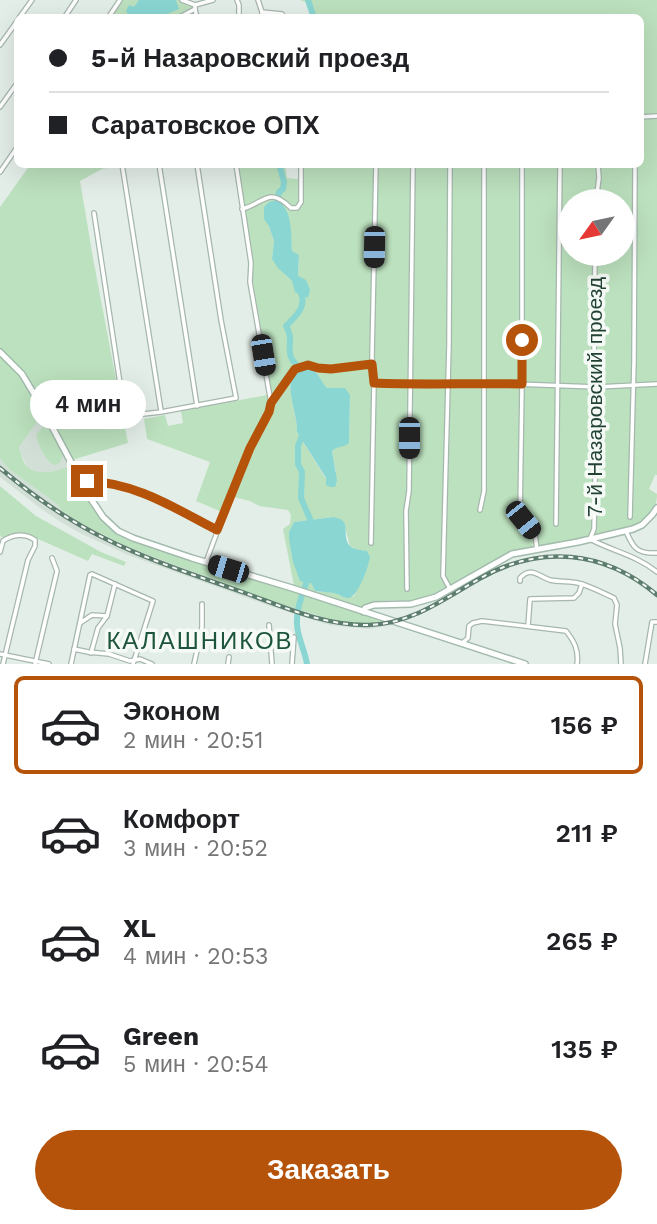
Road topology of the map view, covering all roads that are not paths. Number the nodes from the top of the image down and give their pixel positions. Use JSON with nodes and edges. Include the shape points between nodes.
{"nodes":[{"id":1,"x":182,"y":0,"type":"edge"},
{"id":2,"x":213,"y":0,"type":"edge"},
{"id":3,"x":195,"y":7,"type":"junction"},
{"id":4,"x":184,"y":14,"type":"edge"},
{"id":5,"x":196,"y":14,"type":"edge"},
{"id":6,"x":14,"y":25,"type":"edge"},
{"id":7,"x":0,"y":45,"type":"edge"},
{"id":8,"x":14,"y":88,"type":"edge"},
{"id":9,"x":0,"y":107,"type":"edge"},
{"id":10,"x":14,"y":152,"type":"edge"},
{"id":11,"x":123,"y":168,"type":"edge"},
{"id":12,"x":160,"y":168,"type":"edge"},
{"id":13,"x":198,"y":168,"type":"edge"},
{"id":14,"x":237,"y":168,"type":"edge"},
{"id":15,"x":302,"y":168,"type":"edge"},
{"id":16,"x":376,"y":168,"type":"edge"},
{"id":17,"x":412,"y":168,"type":"edge"},
{"id":18,"x":450,"y":168,"type":"edge"},
{"id":19,"x":484,"y":168,"type":"edge"},
{"id":20,"x":522,"y":168,"type":"edge"},
{"id":21,"x":560,"y":168,"type":"edge"},
{"id":22,"x":598,"y":168,"type":"edge"},
{"id":23,"x":635,"y":168,"type":"edge"},
{"id":24,"x":0,"y":172,"type":"edge"},
{"id":25,"x":598,"y":189,"type":"edge"},
{"id":26,"x":242,"y":209,"type":"junction"},
{"id":27,"x":94,"y":213,"type":"dead end"},
{"id":28,"x":595,"y":266,"type":"edge"},
{"id":29,"x":0,"y":352,"type":"edge"},
{"id":30,"x":372,"y":364,"type":"junction"},
{"id":31,"x":374,"y":383,"type":"junction"},
{"id":32,"x":485,"y":383,"type":"junction"},
{"id":33,"x":447,"y":384,"type":"junction"},
{"id":34,"x":522,"y":384,"type":"junction"},
{"id":35,"x":657,"y":384,"type":"edge"},
{"id":36,"x":409,"y":385,"type":"junction"},
{"id":37,"x":634,"y":385,"type":"junction"},
{"id":38,"x":558,"y":386,"type":"junction"},
{"id":39,"x":597,"y":387,"type":"junction"},
{"id":40,"x":271,"y":403,"type":"junction"},
{"id":41,"x":197,"y":406,"type":"junction"},
{"id":42,"x":161,"y":412,"type":"junction"},
{"id":43,"x":81,"y":482,"type":"junction"},
{"id":44,"x":657,"y":508,"type":"edge"},
{"id":45,"x":480,"y":510,"type":"dead end"},
{"id":46,"x":630,"y":517,"type":"dead end"},
{"id":47,"x":556,"y":524,"type":"dead end"},
{"id":48,"x":217,"y":530,"type":"junction"},
{"id":49,"x":626,"y":531,"type":"junction"},
{"id":50,"x":590,"y":539,"type":"junction"},
{"id":51,"x":371,"y":544,"type":"dead end"},
{"id":52,"x":537,"y":550,"type":"junction"},
{"id":53,"x":0,"y":552,"type":"edge"},
{"id":54,"x":657,"y":553,"type":"edge"},
{"id":55,"x":52,"y":558,"type":"dead end"},
{"id":56,"x":206,"y":562,"type":"junction"},
{"id":57,"x":657,"y":572,"type":"edge"},
{"id":58,"x":520,"y":581,"type":"dead end"},
{"id":59,"x":115,"y":584,"type":"junction"},
{"id":60,"x":582,"y":584,"type":"junction"},
{"id":61,"x":407,"y":589,"type":"dead end"},
{"id":62,"x":450,"y":589,"type":"junction"},
{"id":63,"x":202,"y":604,"type":"dead end"},
{"id":64,"x":364,"y":612,"type":"junction"},
{"id":65,"x":107,"y":616,"type":"junction"},
{"id":66,"x":657,"y":622,"type":"edge"},
{"id":67,"x":80,"y":623,"type":"junction"},
{"id":68,"x":269,"y":625,"type":"dead end"},
{"id":69,"x":528,"y":626,"type":"junction"},
{"id":70,"x":294,"y":637,"type":"dead end"},
{"id":71,"x":461,"y":643,"type":"junction"},
{"id":72,"x":74,"y":649,"type":"junction"},
{"id":73,"x":92,"y":653,"type":"junction"},
{"id":74,"x":3,"y":654,"type":"edge"},
{"id":75,"x":229,"y":657,"type":"dead end"},
{"id":76,"x":134,"y":662,"type":"edge"},
{"id":77,"x":35,"y":663,"type":"edge"},
{"id":78,"x":3,"y":664,"type":"edge"},
{"id":79,"x":49,"y":664,"type":"edge"},
{"id":80,"x":71,"y":664,"type":"edge"},
{"id":81,"x":152,"y":664,"type":"edge"},
{"id":82,"x":194,"y":664,"type":"edge"},
{"id":83,"x":228,"y":664,"type":"edge"},
{"id":84,"x":272,"y":664,"type":"edge"},
{"id":85,"x":292,"y":664,"type":"edge"},
{"id":86,"x":525,"y":664,"type":"edge"},
{"id":87,"x":577,"y":664,"type":"edge"},
{"id":88,"x":621,"y":664,"type":"edge"},
{"id":89,"x":645,"y":664,"type":"edge"}],
"edges":[{"from":1,"to":3,"type":"street"},
{"from":2,"to":3,"type":"street"},
{"from":3,"to":4,"type":"street"},
{"from":3,"to":5,"type":"street"},
{"from":6,"to":7,"type":"street"},
{"from":8,"to":9,"type":"street"},
{"from":10,"to":24,"type":"street"},
{"from":11,"to":42,"type":"street"},
{"from":12,"to":41,"type":"street"},
{"from":13,"to":41,"type":"street","via":[[236,398]]},
{"from":14,"to":26,"type":"street"},
{"from":15,"to":26,"type":"street","via":[[297,208],[271,197]]},
{"from":16,"to":30,"type":"street"},
{"from":17,"to":36,"type":"street"},
{"from":18,"to":33,"type":"street"},
{"from":19,"to":32,"type":"street"},
{"from":20,"to":34,"type":"street"},
{"from":21,"to":38,"type":"street"},
{"from":22,"to":25,"type":"street"},
{"from":23,"to":37,"type":"street"},
{"from":26,"to":40,"type":"street"},
{"from":27,"to":42,"type":"street","via":[[125,416]]},
{"from":28,"to":39,"type":"street","name":"7-й Назаровский проезд"},
{"from":29,"to":43,"type":"street","via":[[22,373]]},
{"from":30,"to":31,"type":"street"},
{"from":30,"to":40,"type":"street","via":[[298,368]]},
{"from":31,"to":36,"type":"street"},
{"from":31,"to":51,"type":"street"},
{"from":32,"to":33,"type":"street"},
{"from":32,"to":34,"type":"street"},
{"from":32,"to":45,"type":"street"},
{"from":33,"to":36,"type":"street"},
{"from":33,"to":62,"type":"street","via":[[443,576]]},
{"from":34,"to":38,"type":"street"},
{"from":34,"to":52,"type":"street","via":[[520,513],[534,534]]},
{"from":35,"to":37,"type":"street"},
{"from":36,"to":61,"type":"street"},
{"from":37,"to":39,"type":"street"},
{"from":37,"to":46,"type":"street"},
{"from":38,"to":39,"type":"street"},
{"from":38,"to":47,"type":"street"},
{"from":39,"to":50,"type":"street","name":"7-й Назаровский проезд","via":[[594,529]]},
{"from":40,"to":48,"type":"street"},
{"from":41,"to":42,"type":"street"},
{"from":43,"to":48,"type":"street","via":[[111,483],[165,501]]},
{"from":43,"to":56,"type":"street","via":[[103,517],[118,531]]},
{"from":44,"to":49,"type":"street","via":[[642,525]]},
{"from":48,"to":56,"type":"street"},
{"from":49,"to":50,"type":"street"},
{"from":49,"to":54,"type":"street","via":[[637,550]]},
{"from":50,"to":52,"type":"street"},
{"from":50,"to":57,"type":"street"},
{"from":52,"to":62,"type":"street","via":[[512,554]]},
{"from":53,"to":74,"type":"street","via":[[10,536],[36,540]]},
{"from":55,"to":77,"type":"street","via":[[57,571]]},
{"from":56,"to":64,"type":"street"},
{"from":58,"to":60,"type":"street","via":[[529,572]]},
{"from":59,"to":65,"type":"street"},
{"from":59,"to":67,"type":"street","via":[[90,575]]},
{"from":59,"to":76,"type":"street","via":[[153,601]]},
{"from":60,"to":69,"type":"street","via":[[574,598],[530,599]]},
{"from":60,"to":88,"type":"street","via":[[614,598]]},
{"from":62,"to":64,"type":"street","via":[[425,601],[374,605]]},
{"from":63,"to":82,"type":"street"},
{"from":64,"to":71,"type":"street"},
{"from":65,"to":67,"type":"street","via":[[92,615]]},
{"from":65,"to":73,"type":"street","via":[[98,628]]},
{"from":66,"to":89,"type":"street","via":[[652,622]]},
{"from":67,"to":72,"type":"street"},
{"from":68,"to":84,"type":"street"},
{"from":69,"to":71,"type":"street","via":[[473,623]]},
{"from":69,"to":87,"type":"street","via":[[566,631],[574,640]]},
{"from":70,"to":85,"type":"street"},
{"from":71,"to":86,"type":"street"},
{"from":72,"to":73,"type":"street"},
{"from":72,"to":80,"type":"street"},
{"from":73,"to":76,"type":"street"},
{"from":74,"to":77,"type":"street"},
{"from":74,"to":78,"type":"street"},
{"from":75,"to":83,"type":"street"},
{"from":76,"to":81,"type":"street","via":[[140,659]]},
{"from":77,"to":79,"type":"street"}]}
